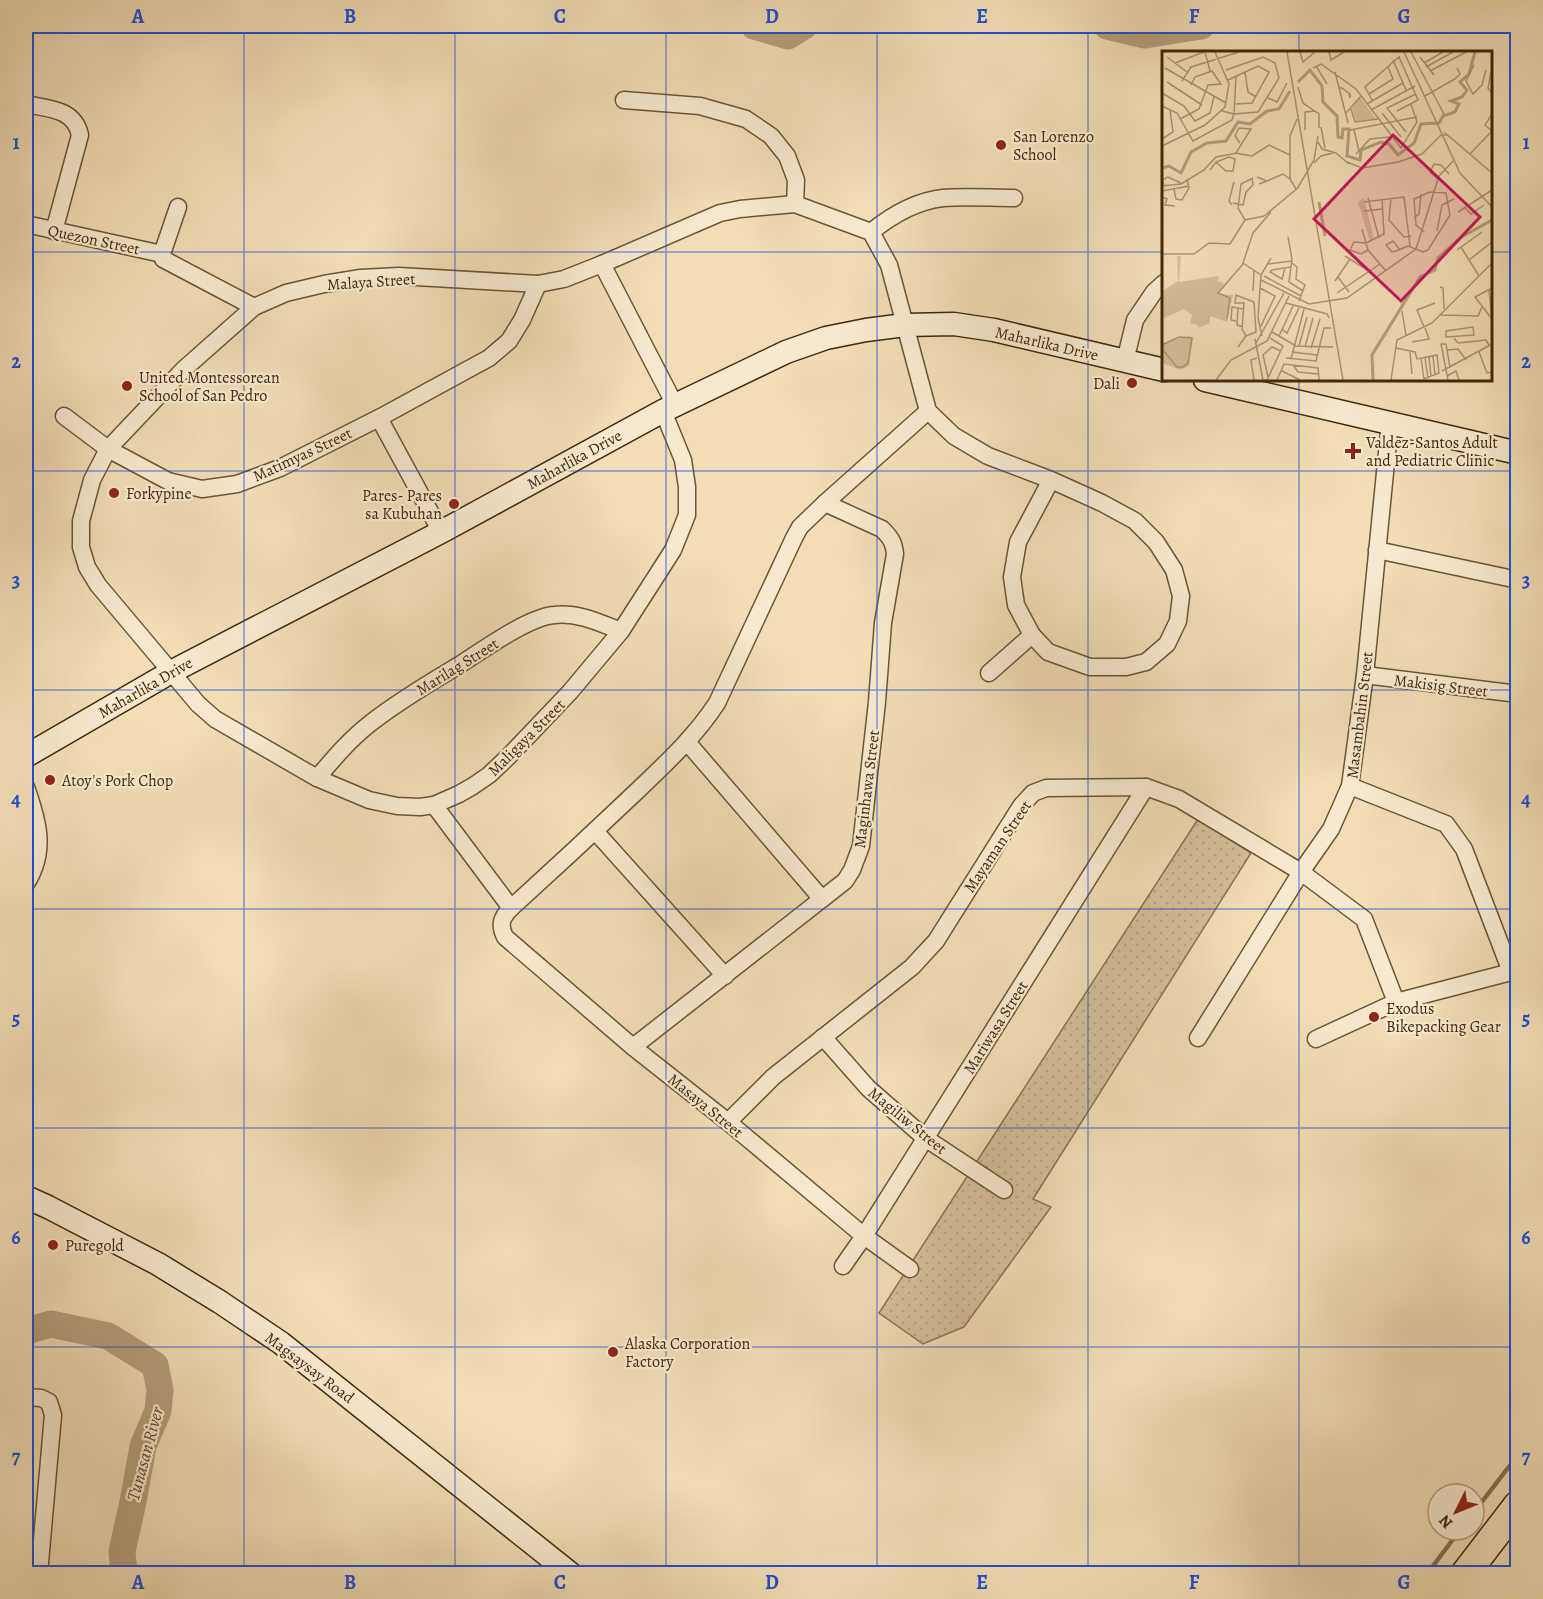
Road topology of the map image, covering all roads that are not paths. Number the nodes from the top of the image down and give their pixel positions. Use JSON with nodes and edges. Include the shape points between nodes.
{"nodes":[{"id":1,"x":624,"y":100,"type":"dead end"},
{"id":2,"x":26,"y":104,"type":"edge"},
{"id":3,"x":1014,"y":198,"type":"dead end"},
{"id":4,"x":795,"y":204,"type":"junction"},
{"id":5,"x":178,"y":207,"type":"dead end"},
{"id":6,"x":26,"y":224,"type":"edge"},
{"id":7,"x":54,"y":231,"type":"junction"},
{"id":8,"x":871,"y":232,"type":"junction"},
{"id":9,"x":162,"y":254,"type":"junction"},
{"id":10,"x":602,"y":264,"type":"junction"},
{"id":11,"x":538,"y":284,"type":"junction"},
{"id":12,"x":1162,"y":285,"type":"edge"},
{"id":13,"x":254,"y":307,"type":"junction"},
{"id":14,"x":905,"y":325,"type":"junction"},
{"id":15,"x":1125,"y":361,"type":"junction"},
{"id":16,"x":1162,"y":370,"type":"edge"},
{"id":17,"x":1209,"y":381,"type":"edge"},
{"id":18,"x":669,"y":408,"type":"junction"},
{"id":19,"x":928,"y":411,"type":"junction"},
{"id":20,"x":64,"y":416,"type":"dead end"},
{"id":21,"x":379,"y":418,"type":"junction"},
{"id":22,"x":1390,"y":422,"type":"junction"},
{"id":23,"x":108,"y":449,"type":"junction"},
{"id":24,"x":1518,"y":453,"type":"edge"},
{"id":25,"x":1051,"y":480,"type":"junction"},
{"id":26,"x":825,"y":503,"type":"junction"},
{"id":27,"x":441,"y":532,"type":"junction"},
{"id":28,"x":1377,"y":550,"type":"junction"},
{"id":29,"x":1518,"y":580,"type":"edge"},
{"id":30,"x":621,"y":631,"type":"junction"},
{"id":31,"x":1032,"y":635,"type":"junction"},
{"id":32,"x":171,"y":672,"type":"junction"},
{"id":33,"x":989,"y":673,"type":"dead end"},
{"id":34,"x":1365,"y":675,"type":"junction"},
{"id":35,"x":1518,"y":694,"type":"edge"},
{"id":36,"x":687,"y":742,"type":"junction"},
{"id":37,"x":26,"y":756,"type":"edge"},
{"id":38,"x":317,"y":778,"type":"junction"},
{"id":39,"x":1350,"y":786,"type":"junction"},
{"id":40,"x":1146,"y":787,"type":"junction"},
{"id":41,"x":26,"y":788,"type":"edge"},
{"id":42,"x":434,"y":805,"type":"junction"},
{"id":43,"x":595,"y":831,"type":"junction"},
{"id":44,"x":1301,"y":872,"type":"junction"},
{"id":45,"x":26,"y":884,"type":"edge"},
{"id":46,"x":822,"y":899,"type":"junction"},
{"id":47,"x":511,"y":908,"type":"junction"},
{"id":48,"x":725,"y":976,"type":"junction"},
{"id":49,"x":1396,"y":1002,"type":"junction"},
{"id":50,"x":824,"y":1037,"type":"junction"},
{"id":51,"x":1198,"y":1038,"type":"dead end"},
{"id":52,"x":1316,"y":1039,"type":"dead end"},
{"id":53,"x":633,"y":1047,"type":"junction"},
{"id":54,"x":728,"y":1122,"type":"junction"},
{"id":55,"x":925,"y":1138,"type":"junction"},
{"id":56,"x":1004,"y":1190,"type":"dead end"},
{"id":57,"x":26,"y":1197,"type":"edge"},
{"id":58,"x":864,"y":1236,"type":"junction"},
{"id":59,"x":843,"y":1266,"type":"dead end"},
{"id":60,"x":910,"y":1269,"type":"dead end"},
{"id":61,"x":26,"y":1397,"type":"edge"},
{"id":62,"x":1518,"y":1505,"type":"edge"},
{"id":63,"x":39,"y":1574,"type":"edge"},
{"id":64,"x":571,"y":1574,"type":"edge"},
{"id":65,"x":1465,"y":1574,"type":"edge"}],
"edges":[{"from":1,"to":4,"type":"street","via":[[700,106],[746,119],[771,136],[787,156],[796,180]]},
{"from":2,"to":7,"type":"street","via":[[65,113],[78,126],[80,135]]},
{"from":3,"to":8,"type":"street","via":[[942,198],[903,210]]},
{"from":4,"to":8,"type":"street","name":"Malaya Street"},
{"from":4,"to":10,"type":"street","name":"Malaya Street","via":[[720,213]]},
{"from":5,"to":9,"type":"street"},
{"from":6,"to":7,"type":"street","name":"Quezon Street"},
{"from":7,"to":9,"type":"street","name":"Quezon Street"},
{"from":8,"to":14,"type":"street","via":[[889,265]]},
{"from":9,"to":13,"type":"street","via":[[166,261]]},
{"from":10,"to":11,"type":"street","name":"Malaya Street"},
{"from":10,"to":18,"type":"street","name":"Maligaya Street"},
{"from":11,"to":13,"type":"street","name":"Malaya Street","via":[[399,276],[361,278],[286,293]]},
{"from":11,"to":21,"type":"street","name":"Matimyas Street","via":[[509,341],[489,358]]},
{"from":12,"to":15,"type":"street","via":[[1135,320]]},
{"from":13,"to":23,"type":"street","name":"Malaya Street","via":[[183,369]]},
{"from":14,"to":15,"type":"street","name":"Maharlika Drive","via":[[954,324],[994,330]]},
{"from":14,"to":18,"type":"street","name":"Maharlika Drive","via":[[826,338],[786,352]]},
{"from":14,"to":19,"type":"street"},
{"from":15,"to":16,"type":"street","name":"Maharlika Drive"},
{"from":17,"to":22,"type":"street"},
{"from":18,"to":27,"type":"street","name":"Maharlika Drive"},
{"from":18,"to":30,"type":"street","name":"Maligaya Street","via":[[683,460],[687,515],[673,550]]},
{"from":19,"to":25,"type":"street","via":[[954,436],[988,456]]},
{"from":19,"to":26,"type":"street"},
{"from":20,"to":23,"type":"street","name":"Matimyas Street"},
{"from":21,"to":23,"type":"street","name":"Matimyas Street","via":[[280,468],[237,484],[202,489],[168,481]]},
{"from":21,"to":27,"type":"street"},
{"from":22,"to":24,"type":"street"},
{"from":22,"to":28,"type":"street","name":"Masambahin Street"},
{"from":23,"to":32,"type":"street","name":"Malaya Street","via":[[92,480],[81,521],[81,548],[98,585]]},
{"from":25,"to":31,"type":"street","via":[[1018,542],[1012,577],[1016,605]]},
{"from":25,"to":31,"type":"street","via":[[1135,521],[1156,542],[1174,570],[1180,596],[1178,621],[1167,644],[1146,662],[1126,668],[1090,667],[1048,652]]},
{"from":26,"to":36,"type":"street","via":[[800,527],[717,703]]},
{"from":26,"to":46,"type":"street","name":"Maginhawa Street","via":[[882,529],[894,543],[895,554],[861,846],[845,880]]},
{"from":27,"to":32,"type":"street","name":"Maharlika Drive"},
{"from":28,"to":29,"type":"street"},
{"from":28,"to":34,"type":"street","name":"Masambahin Street"},
{"from":30,"to":38,"type":"street","name":"Marilag Street","via":[[565,614],[537,619],[497,640],[372,722]]},
{"from":30,"to":42,"type":"street","name":"Maligaya Street","via":[[570,692],[489,775]]},
{"from":31,"to":33,"type":"street"},
{"from":32,"to":37,"type":"street","name":"Maharlika Drive"},
{"from":32,"to":38,"type":"street","name":"Maligaya Street","via":[[214,719]]},
{"from":34,"to":35,"type":"street","name":"Makisig Street"},
{"from":34,"to":39,"type":"street","name":"Masambahin Street"},
{"from":36,"to":43,"type":"street"},
{"from":36,"to":46,"type":"street"},
{"from":38,"to":42,"type":"street","name":"Maligaya Street","via":[[369,800],[397,806]]},
{"from":39,"to":44,"type":"street","name":"Masambahin Street","via":[[1331,829]]},
{"from":39,"to":49,"type":"street","via":[[1446,824],[1464,849],[1511,972]]},
{"from":40,"to":44,"type":"street","name":"Mayaman Street","via":[[1179,799]]},
{"from":40,"to":50,"type":"street","name":"Mayaman Street","via":[[1046,788],[1033,793],[936,941],[912,967]]},
{"from":40,"to":55,"type":"street","name":"Mariwasa Street"},
{"from":41,"to":45,"type":"street","via":[[39,842],[36,863]]},
{"from":42,"to":47,"type":"street"},
{"from":43,"to":47,"type":"street"},
{"from":43,"to":48,"type":"street"},
{"from":44,"to":49,"type":"street","name":"Mayaman Street","via":[[1364,919]]},
{"from":44,"to":51,"type":"street","name":"Masambahin Street"},
{"from":46,"to":48,"type":"street","name":"Maginhawa Street"},
{"from":47,"to":53,"type":"street","name":"Masaya Street","via":[[501,923],[506,937]]},
{"from":48,"to":53,"type":"street","name":"Maginhawa Street"},
{"from":49,"to":52,"type":"street"},
{"from":50,"to":54,"type":"street","name":"Mayaman Street","via":[[773,1077]]},
{"from":50,"to":55,"type":"street","name":"Magiliw Street","via":[[867,1088]]},
{"from":53,"to":54,"type":"street","name":"Masaya Street"},
{"from":54,"to":58,"type":"street","name":"Masaya Street"},
{"from":55,"to":56,"type":"street","name":"Magiliw Street"},
{"from":55,"to":58,"type":"street","name":"Mariwasa Street"},
{"from":57,"to":64,"type":"street","name":"Magsaysay Road","via":[[158,1264],[281,1343]]},
{"from":58,"to":59,"type":"street","name":"Mariwasa Street"},
{"from":58,"to":60,"type":"street","name":"Masaya Street"},
{"from":61,"to":63,"type":"street","via":[[48,1402],[53,1415]]},
{"from":62,"to":65,"type":"highway"}]}
